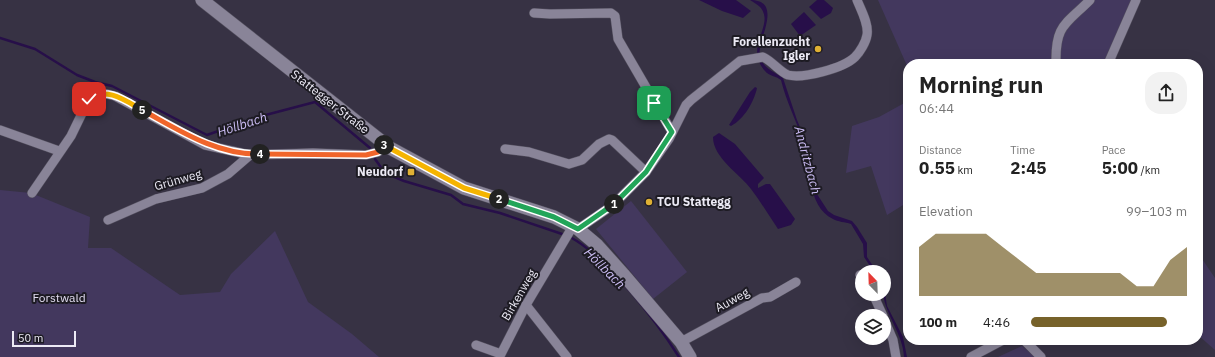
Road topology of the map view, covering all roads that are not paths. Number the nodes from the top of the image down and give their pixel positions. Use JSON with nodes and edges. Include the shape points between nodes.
{"nodes":[{"id":1,"x":202,"y":0,"type":"edge"},
{"id":2,"x":857,"y":0,"type":"edge"},
{"id":3,"x":1090,"y":0,"type":"edge"},
{"id":4,"x":1136,"y":0,"type":"edge"},
{"id":5,"x":534,"y":13,"type":"dead end"},
{"id":6,"x":1056,"y":59,"type":"edge"},
{"id":7,"x":1110,"y":59,"type":"edge"},
{"id":8,"x":0,"y":130,"type":"edge"},
{"id":9,"x":672,"y":132,"type":"junction"},
{"id":10,"x":385,"y":145,"type":"junction"},
{"id":11,"x":505,"y":149,"type":"dead end"},
{"id":12,"x":59,"y":151,"type":"junction"},
{"id":13,"x":250,"y":155,"type":"junction"},
{"id":14,"x":646,"y":172,"type":"junction"},
{"id":15,"x":32,"y":193,"type":"dead end"},
{"id":16,"x":108,"y":220,"type":"dead end"},
{"id":17,"x":576,"y":228,"type":"junction"},
{"id":18,"x":796,"y":282,"type":"dead end"},
{"id":19,"x":526,"y":304,"type":"junction"},
{"id":20,"x":891,"y":335,"type":"edge"},
{"id":21,"x":681,"y":342,"type":"junction"},
{"id":22,"x":994,"y":345,"type":"edge"},
{"id":23,"x":1029,"y":345,"type":"edge"},
{"id":24,"x":476,"y":346,"type":"dead end"},
{"id":25,"x":567,"y":357,"type":"edge"},
{"id":26,"x":690,"y":357,"type":"edge"},
{"id":27,"x":896,"y":357,"type":"edge"},
{"id":28,"x":971,"y":357,"type":"edge"},
{"id":29,"x":1041,"y":357,"type":"edge"}],
"edges":[{"from":1,"to":10,"type":"main road","name":"Stattegger Straße"},
{"from":2,"to":9,"type":"street","via":[[867,27],[867,35],[855,57],[834,69],[806,75],[788,75],[759,57],[740,61],[686,105]]},
{"from":3,"to":6,"type":"street","via":[[1061,28],[1056,45]]},
{"from":4,"to":7,"type":"street"},
{"from":5,"to":9,"type":"street","via":[[611,13],[615,16],[618,39]]},
{"from":8,"to":12,"type":"street"},
{"from":9,"to":14,"type":"street"},
{"from":10,"to":13,"type":"street","via":[[378,152],[366,155]]},
{"from":10,"to":17,"type":"main road","name":"Stattegger Straße","via":[[464,188],[554,217]]},
{"from":11,"to":14,"type":"street","via":[[529,152],[569,164],[582,160],[599,144],[609,139]]},
{"from":12,"to":13,"type":"street","via":[[71,136],[89,99],[103,93],[129,103],[205,145]]},
{"from":12,"to":15,"type":"street"},
{"from":13,"to":16,"type":"street","name":"Grünweg","via":[[228,174],[202,188],[156,199]]},
{"from":14,"to":17,"type":"street","via":[[613,205]]},
{"from":17,"to":19,"type":"street","name":"Birkenweg"},
{"from":17,"to":21,"type":"main road","name":"Stattegger Straße","via":[[597,245]]},
{"from":18,"to":21,"type":"street","name":"Auweg"},
{"from":19,"to":24,"type":"street","name":"Birkenweg","via":[[501,354]]},
{"from":19,"to":25,"type":"street"},
{"from":20,"to":27,"type":"street"},
{"from":21,"to":26,"type":"main road","name":"Stattegger Straße"},
{"from":22,"to":28,"type":"street"},
{"from":23,"to":29,"type":"street"}]}
